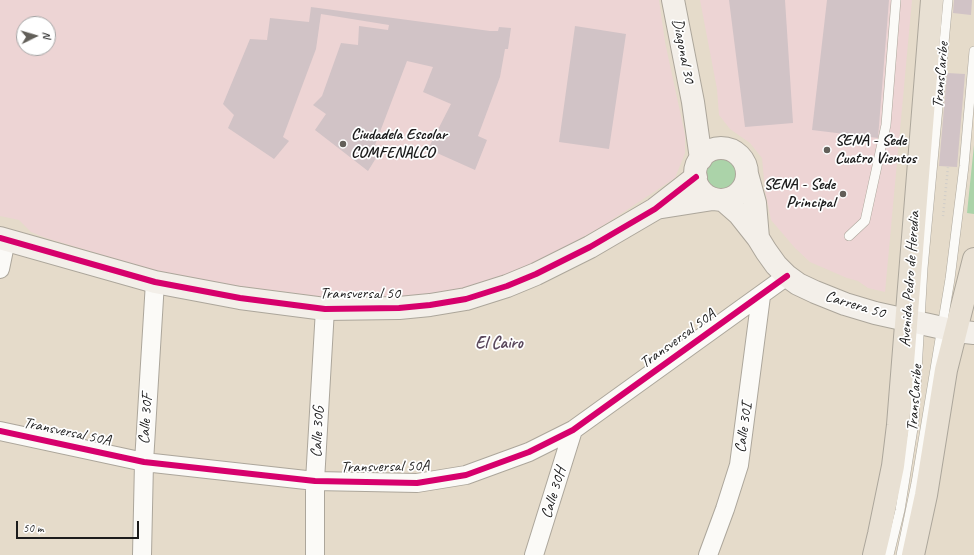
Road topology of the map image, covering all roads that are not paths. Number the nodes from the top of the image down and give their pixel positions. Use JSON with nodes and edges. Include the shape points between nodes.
{"nodes":[{"id":1,"x":674,"y":0,"type":"edge"},
{"id":2,"x":896,"y":0,"type":"edge"},
{"id":3,"x":932,"y":0,"type":"edge"},
{"id":4,"x":948,"y":0,"type":"edge"},
{"id":5,"x":974,"y":51,"type":"edge"},
{"id":6,"x":693,"y":102,"type":"junction"},
{"id":7,"x":725,"y":148,"type":"junction"},
{"id":8,"x":698,"y":168,"type":"junction"},
{"id":9,"x":747,"y":174,"type":"junction"},
{"id":10,"x":718,"y":199,"type":"junction"},
{"id":11,"x":655,"y":209,"type":"junction"},
{"id":12,"x":849,"y":236,"type":"dead end"},
{"id":13,"x":758,"y":238,"type":"junction"},
{"id":14,"x":3,"y":239,"type":"edge"},
{"id":15,"x":974,"y":259,"type":"edge"},
{"id":16,"x":0,"y":269,"type":"edge"},
{"id":17,"x":787,"y":276,"type":"junction"},
{"id":18,"x":155,"y":282,"type":"junction"},
{"id":19,"x":761,"y":296,"type":"junction"},
{"id":20,"x":325,"y":309,"type":"junction"},
{"id":21,"x":914,"y":321,"type":"junction"},
{"id":22,"x":957,"y":330,"type":"edge"},
{"id":23,"x":573,"y":430,"type":"junction"},
{"id":24,"x":0,"y":431,"type":"edge"},
{"id":25,"x":144,"y":462,"type":"junction"},
{"id":26,"x":315,"y":481,"type":"junction"},
{"id":27,"x":142,"y":555,"type":"edge"},
{"id":28,"x":315,"y":555,"type":"edge"},
{"id":29,"x":534,"y":555,"type":"edge"},
{"id":30,"x":708,"y":555,"type":"edge"},
{"id":31,"x":874,"y":555,"type":"edge"},
{"id":32,"x":889,"y":555,"type":"edge"},
{"id":33,"x":901,"y":555,"type":"edge"},
{"id":34,"x":913,"y":555,"type":"edge"}],
"edges":[{"from":1,"to":6,"type":"street","name":"Diagonal 30"},
{"from":2,"to":12,"type":"lane","via":[[886,125],[865,221]]},
{"from":3,"to":21,"type":"highway","name":"Avenida Pedro de Heredia"},
{"from":4,"to":21,"type":"lane","name":"TransCaribe","via":[[924,268]]},
{"from":5,"to":22,"type":"lane","name":"TransCaribe","via":[[964,166],[950,279]]},
{"from":6,"to":7,"type":"street","name":"Diagonal 30"},
{"from":6,"to":8,"type":"street","name":"Diagonal 30"},
{"from":7,"to":8,"type":"street","via":[[711,150]]},
{"from":7,"to":9,"type":"street","via":[[738,154],[743,160]]},
{"from":8,"to":10,"type":"street","via":[[697,184],[706,195]]},
{"from":8,"to":11,"type":"street","name":"Transversal 50"},
{"from":9,"to":10,"type":"street","via":[[746,182],[739,193],[733,198]]},
{"from":9,"to":13,"type":"street","name":"Carrera 50","via":[[755,203]]},
{"from":10,"to":11,"type":"street","name":"Transversal 50"},
{"from":10,"to":13,"type":"street","name":"Carrera 50","via":[[739,214]]},
{"from":11,"to":20,"type":"street","name":"Transversal 50","via":[[590,248],[536,274],[466,299],[399,308]]},
{"from":13,"to":17,"type":"street","name":"Carrera 50"},
{"from":14,"to":16,"type":"street"},
{"from":14,"to":18,"type":"street","name":"Transversal 50"},
{"from":15,"to":22,"type":"highway"},
{"from":17,"to":19,"type":"street","name":"Transversal 50A"},
{"from":17,"to":21,"type":"street","name":"Carrera 50","via":[[798,284],[845,304]]},
{"from":18,"to":20,"type":"street","name":"Transversal 50","via":[[240,298]]},
{"from":18,"to":25,"type":"street","name":"Calle 30F"},
{"from":19,"to":23,"type":"street","name":"Transversal 50A"},
{"from":19,"to":30,"type":"street","name":"Calle 30I","via":[[739,465]]},
{"from":20,"to":26,"type":"street","name":"Calle 30G"},
{"from":21,"to":22,"type":"street","name":"Carrera 50"},
{"from":21,"to":31,"type":"highway","name":"Avenida Pedro de Heredia","via":[[893,466]]},
{"from":21,"to":32,"type":"lane","name":"TransCaribe","via":[[914,422],[900,510]]},
{"from":22,"to":33,"type":"lane","name":"TransCaribe","via":[[916,483]]},
{"from":22,"to":34,"type":"highway","via":[[943,386],[926,495]]},
{"from":23,"to":26,"type":"street","name":"Transversal 50A","via":[[529,452],[466,475],[417,483]]},
{"from":23,"to":29,"type":"street","name":"Calle 30H"},
{"from":24,"to":25,"type":"street","name":"Transversal 50A"},
{"from":25,"to":26,"type":"street","name":"Transversal 50A"},
{"from":25,"to":27,"type":"street","name":"Calle 30F"},
{"from":26,"to":28,"type":"street","name":"Calle 30G"}]}
